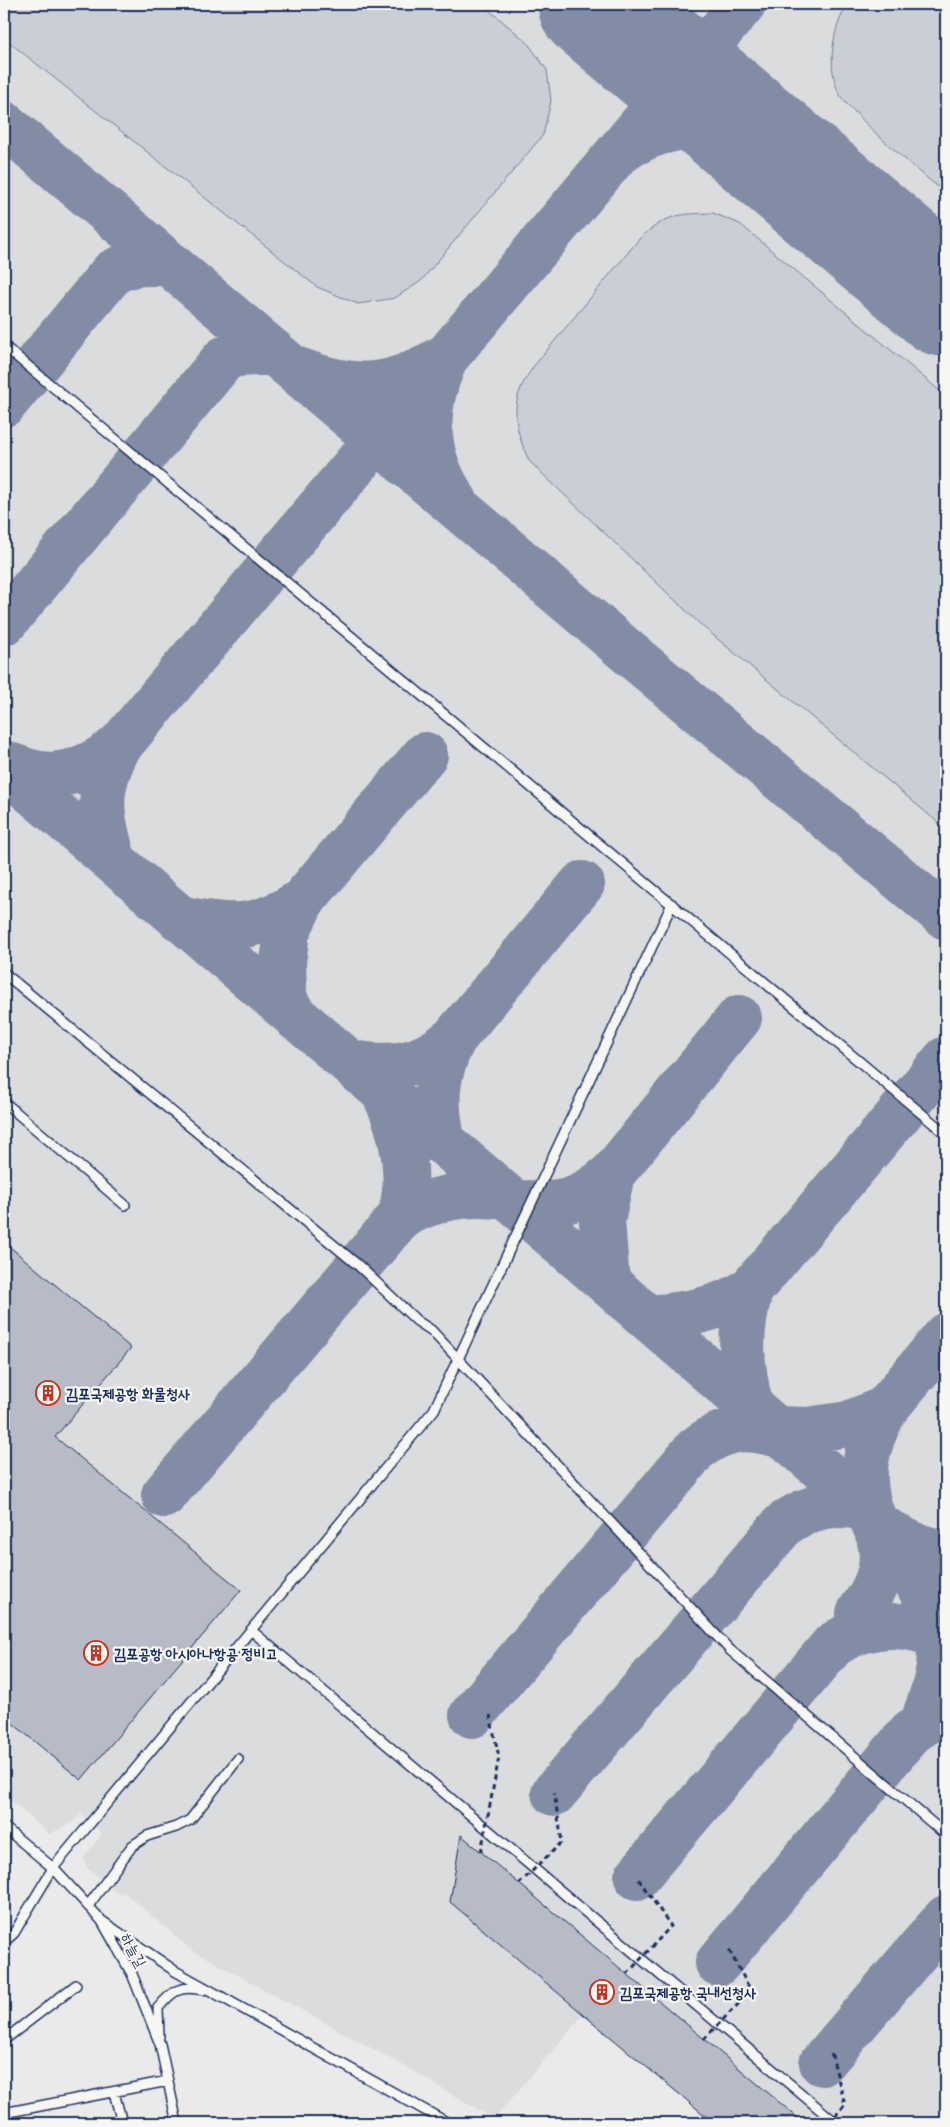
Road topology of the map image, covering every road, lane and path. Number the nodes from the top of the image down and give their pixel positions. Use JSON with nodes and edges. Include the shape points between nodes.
{"nodes":[{"id":1,"x":4,"y":346,"type":"edge"},
{"id":2,"x":672,"y":904,"type":"junction"},
{"id":3,"x":4,"y":974,"type":"edge"},
{"id":4,"x":4,"y":1102,"type":"edge"},
{"id":5,"x":946,"y":1134,"type":"edge"},
{"id":6,"x":125,"y":1205,"type":"dead end"},
{"id":7,"x":459,"y":1360,"type":"junction"},
{"id":8,"x":252,"y":1631,"type":"junction"},
{"id":9,"x":490,"y":1715,"type":"dead end"},
{"id":10,"x":238,"y":1759,"type":"dead end"},
{"id":11,"x":554,"y":1793,"type":"dead end"},
{"id":12,"x":4,"y":1827,"type":"edge"},
{"id":13,"x":946,"y":1835,"type":"edge"},
{"id":14,"x":481,"y":1852,"type":"dead end"},
{"id":15,"x":53,"y":1868,"type":"junction"},
{"id":16,"x":637,"y":1877,"type":"dead end"},
{"id":17,"x":519,"y":1884,"type":"dead end"},
{"id":18,"x":88,"y":1906,"type":"junction"},
{"id":19,"x":102,"y":1921,"type":"junction"},
{"id":20,"x":4,"y":1942,"type":"edge"},
{"id":21,"x":729,"y":1950,"type":"dead end"},
{"id":22,"x":627,"y":1974,"type":"dead end"},
{"id":23,"x":76,"y":1985,"type":"dead end"},
{"id":24,"x":213,"y":1993,"type":"junction"},
{"id":25,"x":704,"y":2039,"type":"dead end"},
{"id":26,"x":4,"y":2040,"type":"edge"},
{"id":27,"x":160,"y":2044,"type":"junction"},
{"id":28,"x":831,"y":2052,"type":"dead end"},
{"id":29,"x":168,"y":2080,"type":"junction"},
{"id":30,"x":114,"y":2092,"type":"junction"},
{"id":31,"x":8,"y":2112,"type":"edge"},
{"id":32,"x":122,"y":2123,"type":"edge"},
{"id":33,"x":177,"y":2123,"type":"edge"},
{"id":34,"x":448,"y":2123,"type":"edge"},
{"id":35,"x":830,"y":2123,"type":"edge"},
{"id":36,"x":836,"y":2123,"type":"edge"}],
"edges":[{"from":1,"to":2,"type":"lane"},
{"from":2,"to":5,"type":"lane"},
{"from":2,"to":7,"type":"lane"},
{"from":3,"to":7,"type":"lane","via":[[359,1266],[431,1330]]},
{"from":4,"to":6,"type":"lane"},
{"from":7,"to":8,"type":"lane","via":[[432,1414]]},
{"from":7,"to":13,"type":"lane","via":[[730,1650]]},
{"from":8,"to":15,"type":"lane"},
{"from":8,"to":36,"type":"lane"},
{"from":9,"to":14,"type":"path","bridge":true,"via":[[499,1757]]},
{"from":10,"to":18,"type":"lane","via":[[190,1820],[147,1836],[132,1846]]},
{"from":11,"to":17,"type":"path","bridge":true,"via":[[562,1842]]},
{"from":12,"to":15,"type":"lane","name":"하늘길"},
{"from":15,"to":18,"type":"lane","name":"하늘길"},
{"from":15,"to":20,"type":"lane","via":[[14,1933]]},
{"from":16,"to":22,"type":"path","bridge":true,"via":[[670,1926]]},
{"from":18,"to":19,"type":"lane","name":"하늘길"},
{"from":19,"to":24,"type":"lane"},
{"from":19,"to":27,"type":"lane","name":"하늘길","via":[[132,1974]]},
{"from":21,"to":25,"type":"path","bridge":true,"via":[[752,1991]]},
{"from":23,"to":26,"type":"lane"},
{"from":24,"to":27,"type":"lane","via":[[188,1987],[169,1994],[158,2008]]},
{"from":24,"to":34,"type":"lane"},
{"from":27,"to":29,"type":"lane","name":"하늘길"},
{"from":28,"to":35,"type":"path","bridge":true,"via":[[845,2105]]},
{"from":29,"to":30,"type":"lane"},
{"from":29,"to":33,"type":"lane","name":"하늘길"},
{"from":30,"to":31,"type":"lane"},
{"from":30,"to":32,"type":"lane"}]}
